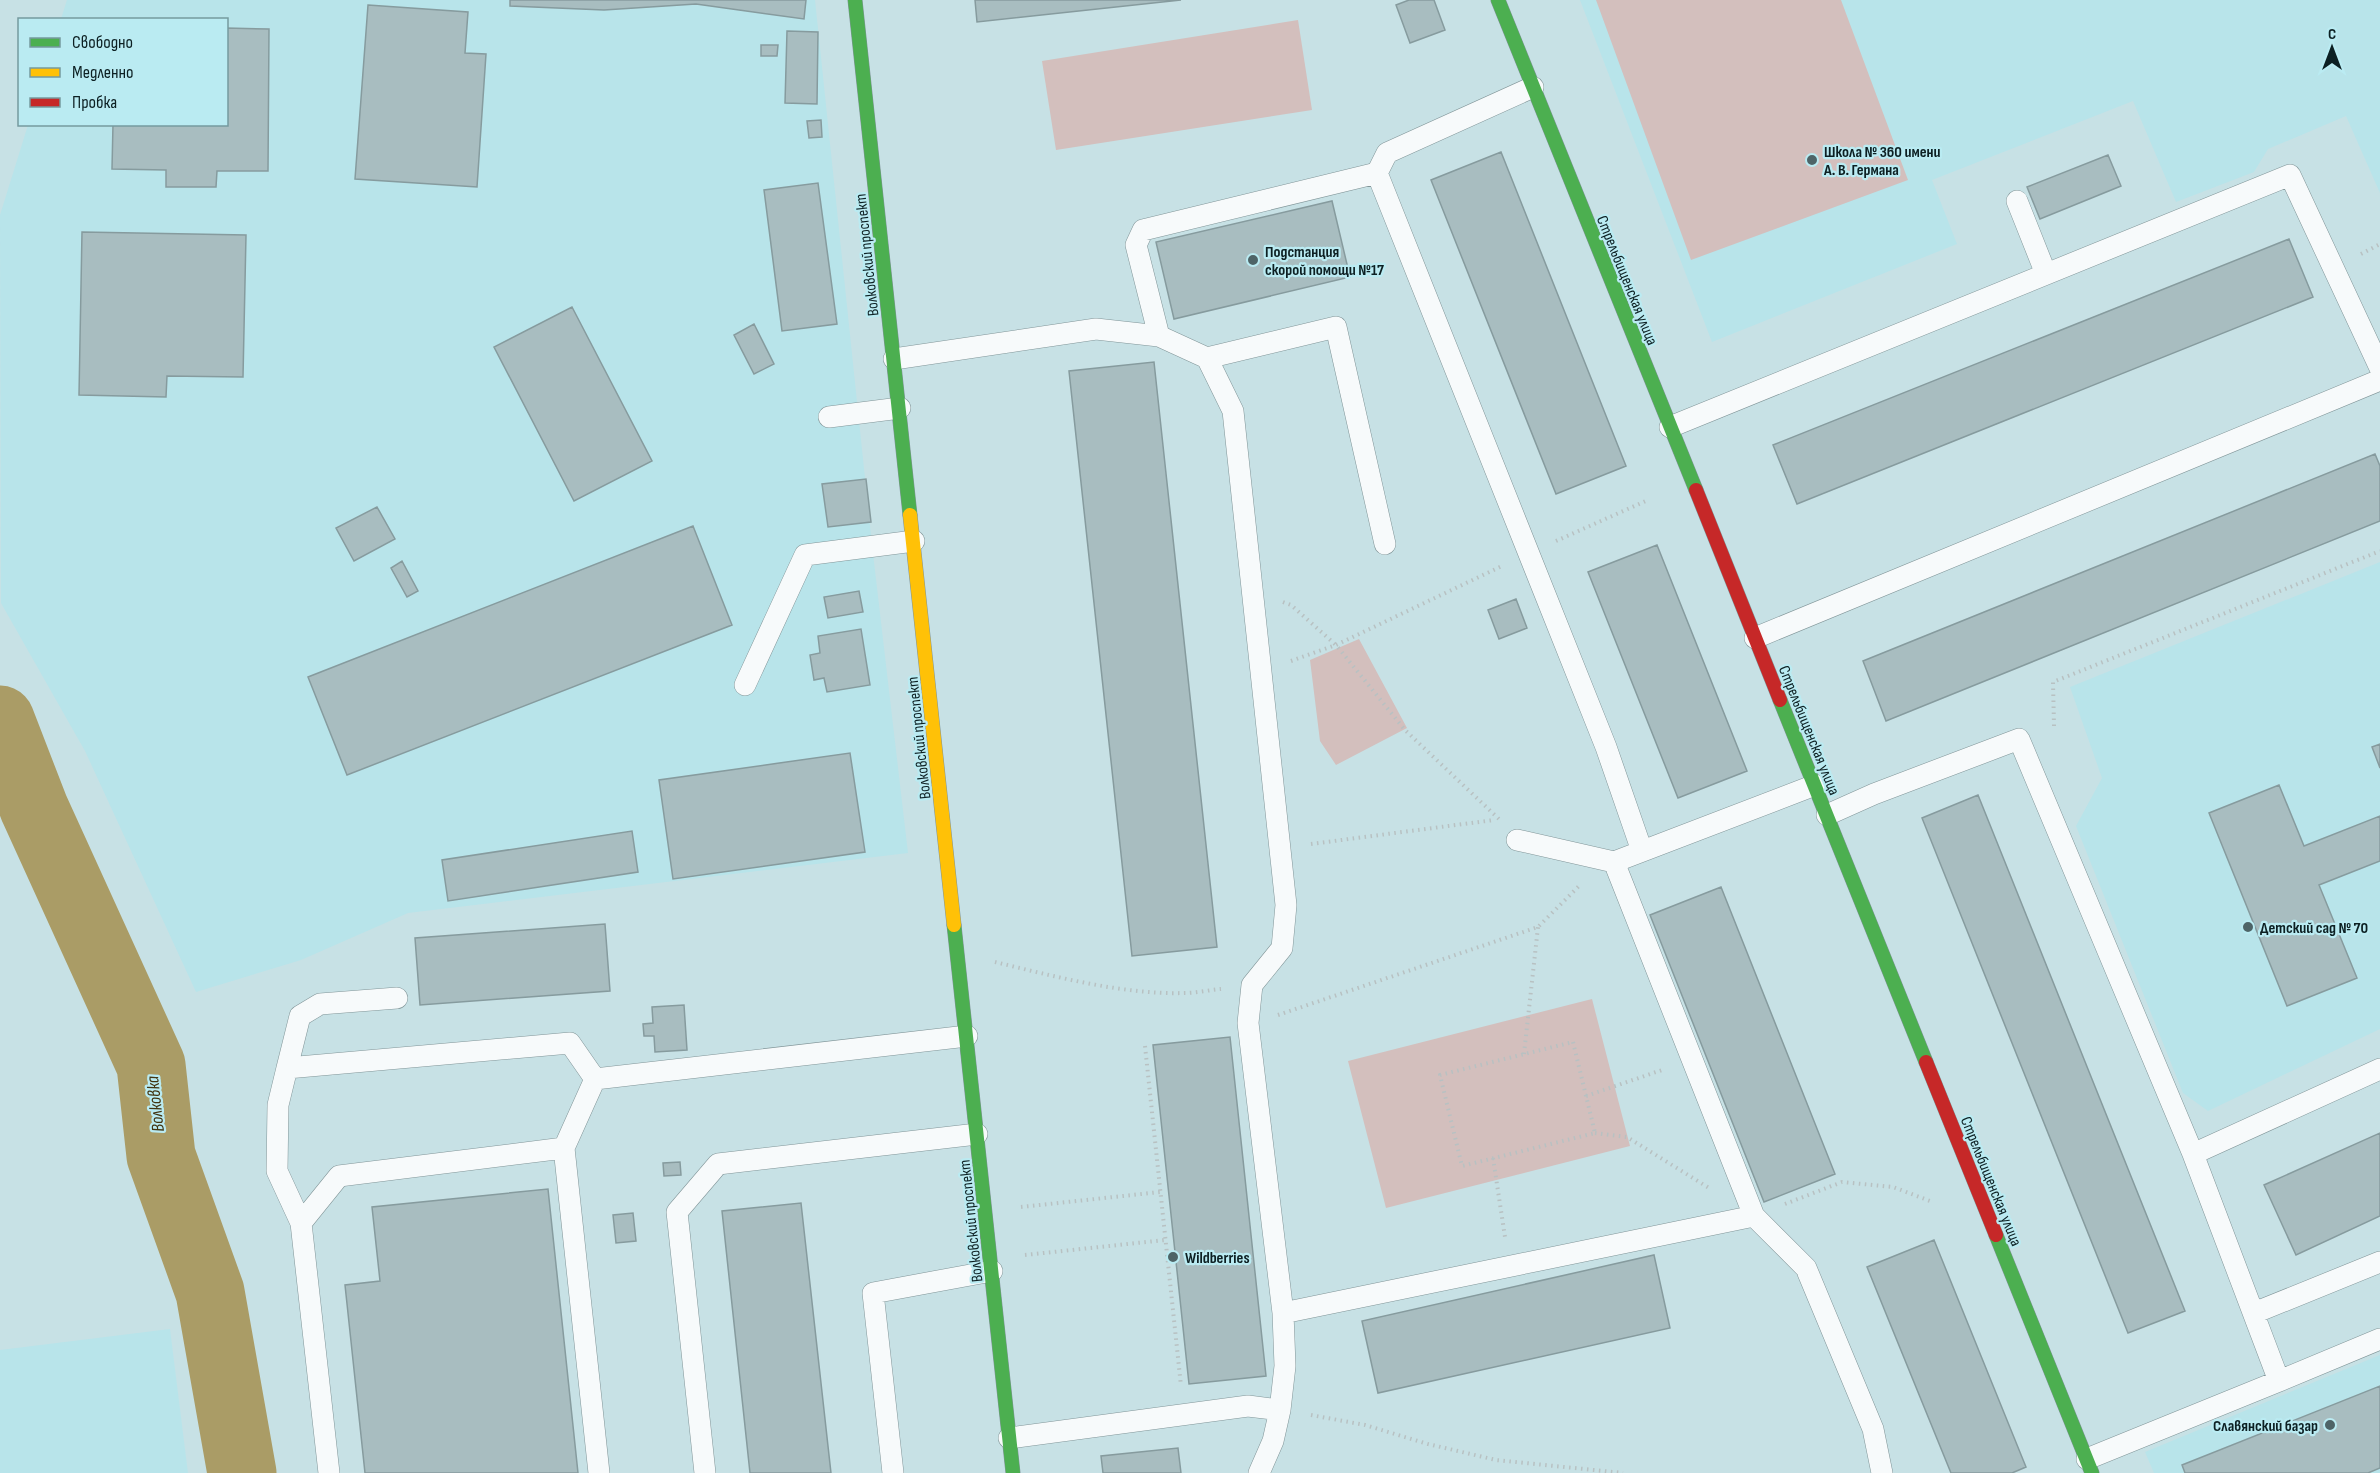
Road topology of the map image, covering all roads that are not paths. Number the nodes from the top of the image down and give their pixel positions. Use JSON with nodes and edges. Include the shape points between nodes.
{"nodes":[{"id":1,"x":855,"y":0,"type":"edge"},
{"id":2,"x":1498,"y":0,"type":"edge"},
{"id":3,"x":1533,"y":87,"type":"junction"},
{"id":4,"x":1377,"y":173,"type":"junction"},
{"id":5,"x":2017,"y":201,"type":"dead end"},
{"id":6,"x":2046,"y":274,"type":"junction"},
{"id":7,"x":1159,"y":336,"type":"junction"},
{"id":8,"x":1207,"y":358,"type":"junction"},
{"id":9,"x":894,"y":359,"type":"junction"},
{"id":10,"x":2380,"y":368,"type":"edge"},
{"id":11,"x":2380,"y":380,"type":"edge"},
{"id":12,"x":900,"y":408,"type":"junction"},
{"id":13,"x":829,"y":417,"type":"dead end"},
{"id":14,"x":1670,"y":427,"type":"junction"},
{"id":15,"x":914,"y":541,"type":"junction"},
{"id":16,"x":1385,"y":544,"type":"dead end"},
{"id":17,"x":1755,"y":638,"type":"junction"},
{"id":18,"x":745,"y":685,"type":"dead end"},
{"id":19,"x":1815,"y":785,"type":"junction"},
{"id":20,"x":1827,"y":815,"type":"junction"},
{"id":21,"x":1517,"y":840,"type":"road end"},
{"id":22,"x":1642,"y":850,"type":"junction"},
{"id":23,"x":1614,"y":862,"type":"junction"},
{"id":24,"x":397,"y":998,"type":"dead end"},
{"id":25,"x":967,"y":1036,"type":"junction"},
{"id":26,"x":287,"y":1068,"type":"junction"},
{"id":27,"x":2380,"y":1069,"type":"edge"},
{"id":28,"x":595,"y":1079,"type":"junction"},
{"id":29,"x":977,"y":1134,"type":"junction"},
{"id":30,"x":564,"y":1148,"type":"junction"},
{"id":31,"x":2193,"y":1154,"type":"junction"},
{"id":32,"x":1754,"y":1216,"type":"junction"},
{"id":33,"x":301,"y":1223,"type":"junction"},
{"id":34,"x":2380,"y":1262,"type":"edge"},
{"id":35,"x":992,"y":1270,"type":"junction"},
{"id":36,"x":1283,"y":1313,"type":"junction"},
{"id":37,"x":2254,"y":1313,"type":"junction"},
{"id":38,"x":2380,"y":1339,"type":"edge"},
{"id":39,"x":2279,"y":1381,"type":"junction"},
{"id":40,"x":1280,"y":1410,"type":"junction"},
{"id":41,"x":1009,"y":1438,"type":"junction"},
{"id":42,"x":2090,"y":1466,"type":"edge"},
{"id":43,"x":329,"y":1473,"type":"edge"},
{"id":44,"x":599,"y":1473,"type":"edge"},
{"id":45,"x":705,"y":1473,"type":"edge"},
{"id":46,"x":893,"y":1473,"type":"edge"},
{"id":47,"x":1013,"y":1473,"type":"edge"},
{"id":48,"x":1259,"y":1473,"type":"edge"},
{"id":49,"x":1882,"y":1473,"type":"edge"}],
"edges":[{"from":1,"to":9,"type":"street","name":"Волковский проспект"},
{"from":2,"to":3,"type":"street","name":"Стрельбищенская улица"},
{"from":3,"to":4,"type":"lane","via":[[1387,153]]},
{"from":3,"to":14,"type":"street","name":"Стрельбищенская улица"},
{"from":4,"to":7,"type":"lane","via":[[1143,230],[1136,245]]},
{"from":4,"to":22,"type":"lane","via":[[1606,747]]},
{"from":5,"to":6,"type":"lane"},
{"from":6,"to":10,"type":"lane","via":[[2290,175]]},
{"from":6,"to":14,"type":"lane"},
{"from":7,"to":8,"type":"lane"},
{"from":7,"to":9,"type":"lane","via":[[1096,329]]},
{"from":8,"to":16,"type":"lane","via":[[1336,327]]},
{"from":8,"to":36,"type":"lane","via":[[1233,411],[1286,905],[1282,948],[1252,985],[1248,1023]]},
{"from":9,"to":12,"type":"street","name":"Волковский проспект"},
{"from":11,"to":17,"type":"lane"},
{"from":12,"to":13,"type":"lane"},
{"from":12,"to":15,"type":"street","name":"Волковский проспект"},
{"from":14,"to":17,"type":"street","name":"Стрельбищенская улица"},
{"from":15,"to":18,"type":"lane","via":[[805,555]]},
{"from":15,"to":25,"type":"street","name":"Волковский проспект"},
{"from":17,"to":19,"type":"street","name":"Стрельбищенская улица"},
{"from":19,"to":20,"type":"street","name":"Стрельбищенская улица"},
{"from":19,"to":22,"type":"lane"},
{"from":20,"to":31,"type":"lane","via":[[2019,739]]},
{"from":20,"to":42,"type":"street","name":"Стрельбищенская улица"},
{"from":21,"to":23,"type":"lane"},
{"from":22,"to":23,"type":"lane"},
{"from":23,"to":32,"type":"lane"},
{"from":24,"to":26,"type":"lane","via":[[320,1004],[300,1016]]},
{"from":25,"to":28,"type":"lane"},
{"from":25,"to":29,"type":"street","name":"Волковский проспект"},
{"from":26,"to":28,"type":"lane","via":[[570,1043]]},
{"from":26,"to":33,"type":"lane","via":[[278,1105],[277,1171]]},
{"from":27,"to":31,"type":"lane"},
{"from":28,"to":30,"type":"lane"},
{"from":29,"to":35,"type":"street","name":"Волковский проспект"},
{"from":29,"to":45,"type":"lane","via":[[718,1164],[677,1212]]},
{"from":30,"to":33,"type":"lane","via":[[339,1176]]},
{"from":30,"to":44,"type":"lane"},
{"from":31,"to":37,"type":"lane"},
{"from":32,"to":36,"type":"lane"},
{"from":32,"to":49,"type":"lane","via":[[1806,1268],[1873,1429]]},
{"from":33,"to":43,"type":"lane"},
{"from":34,"to":37,"type":"lane"},
{"from":35,"to":41,"type":"street","name":"Волковский проспект"},
{"from":35,"to":46,"type":"lane","via":[[873,1293]]},
{"from":36,"to":40,"type":"lane","via":[[1285,1366]]},
{"from":37,"to":39,"type":"lane"},
{"from":38,"to":39,"type":"lane"},
{"from":39,"to":42,"type":"lane"},
{"from":40,"to":41,"type":"lane","via":[[1248,1406]]},
{"from":40,"to":48,"type":"lane","via":[[1273,1442]]},
{"from":41,"to":47,"type":"street","name":"Волковский проспект"}]}
